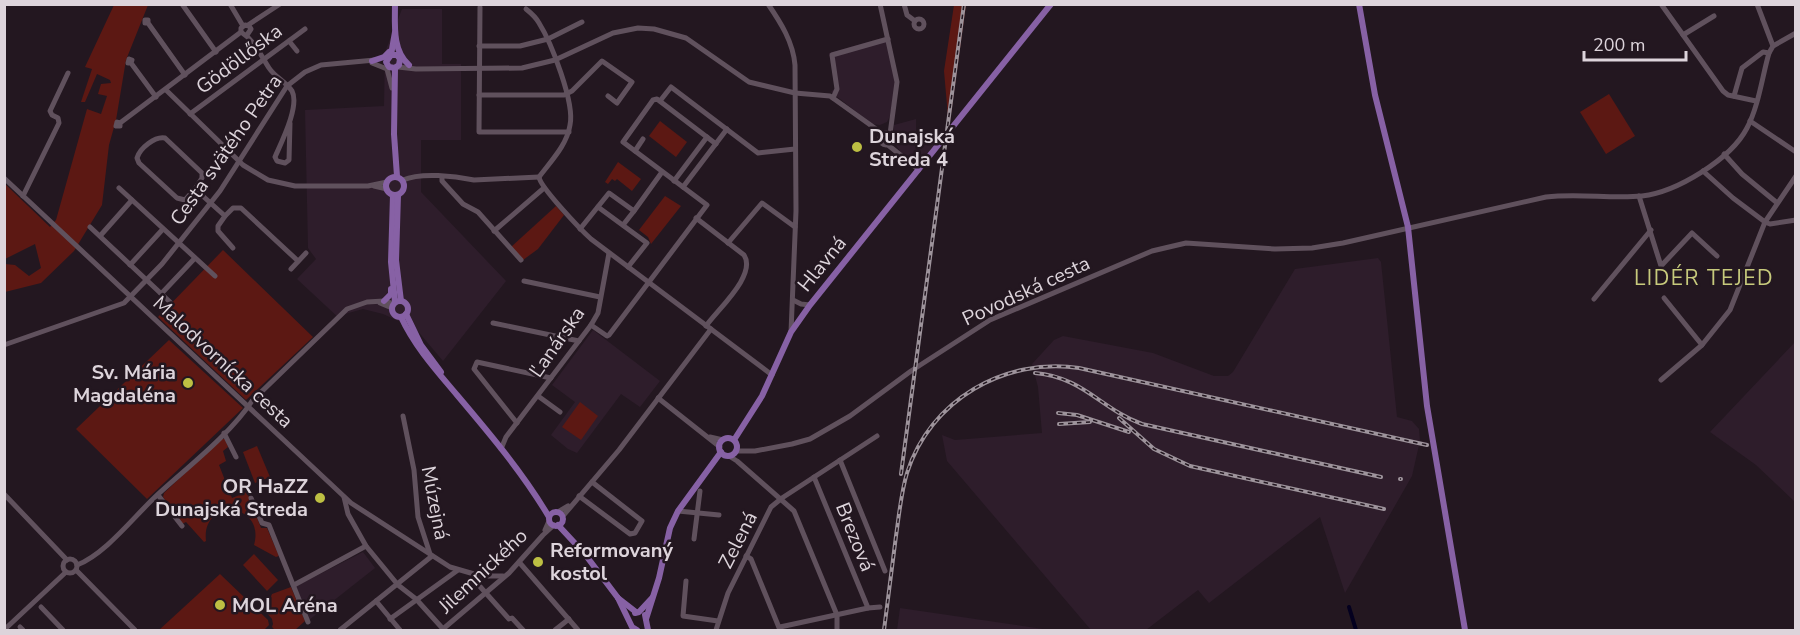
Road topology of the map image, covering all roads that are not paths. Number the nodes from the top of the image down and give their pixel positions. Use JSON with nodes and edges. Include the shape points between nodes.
{"nodes":[{"id":1,"x":182,"y":4,"type":"edge"},
{"id":2,"x":230,"y":4,"type":"edge"},
{"id":3,"x":395,"y":4,"type":"edge"},
{"id":4,"x":768,"y":4,"type":"edge"},
{"id":5,"x":880,"y":4,"type":"edge"},
{"id":6,"x":904,"y":4,"type":"edge"},
{"id":7,"x":1051,"y":4,"type":"edge"},
{"id":8,"x":1359,"y":4,"type":"edge"},
{"id":9,"x":1661,"y":4,"type":"edge"},
{"id":10,"x":1757,"y":4,"type":"edge"},
{"id":11,"x":279,"y":5,"type":"edge"},
{"id":12,"x":480,"y":7,"type":"dead end"},
{"id":13,"x":526,"y":9,"type":"dead end"},
{"id":14,"x":1714,"y":16,"type":"dead end"},
{"id":15,"x":915,"y":21,"type":"dead end"},
{"id":16,"x":582,"y":22,"type":"dead end"},
{"id":17,"x":148,"y":23,"type":"dead end"},
{"id":18,"x":247,"y":29,"type":"junction"},
{"id":19,"x":305,"y":29,"type":"dead end"},
{"id":20,"x":395,"y":32,"type":"junction"},
{"id":21,"x":1796,"y":33,"type":"edge"},
{"id":22,"x":1683,"y":35,"type":"junction"},
{"id":23,"x":548,"y":39,"type":"junction"},
{"id":24,"x":888,"y":39,"type":"junction"},
{"id":25,"x":289,"y":41,"type":"junction"},
{"id":26,"x":479,"y":46,"type":"junction"},
{"id":27,"x":1773,"y":46,"type":"junction"},
{"id":28,"x":297,"y":51,"type":"dead end"},
{"id":29,"x":216,"y":52,"type":"junction"},
{"id":30,"x":1769,"y":53,"type":"junction"},
{"id":31,"x":264,"y":60,"type":"junction"},
{"id":32,"x":555,"y":60,"type":"junction"},
{"id":33,"x":370,"y":62,"type":"junction"},
{"id":34,"x":393,"y":62,"type":"junction"},
{"id":35,"x":131,"y":63,"type":"dead end"},
{"id":36,"x":408,"y":67,"type":"junction"},
{"id":37,"x":479,"y":68,"type":"junction"},
{"id":38,"x":68,"y":73,"type":"dead end"},
{"id":39,"x":185,"y":75,"type":"junction"},
{"id":40,"x":287,"y":86,"type":"junction"},
{"id":41,"x":393,"y":86,"type":"junction"},
{"id":42,"x":166,"y":90,"type":"junction"},
{"id":43,"x":795,"y":93,"type":"junction"},
{"id":44,"x":567,"y":94,"type":"junction"},
{"id":45,"x":478,"y":95,"type":"junction"},
{"id":46,"x":156,"y":96,"type":"junction"},
{"id":47,"x":608,"y":96,"type":"dead end"},
{"id":48,"x":1734,"y":96,"type":"junction"},
{"id":49,"x":833,"y":98,"type":"junction"},
{"id":50,"x":660,"y":101,"type":"junction"},
{"id":51,"x":1756,"y":101,"type":"junction"},
{"id":52,"x":190,"y":114,"type":"junction"},
{"id":53,"x":1750,"y":121,"type":"junction"},
{"id":54,"x":120,"y":123,"type":"dead end"},
{"id":55,"x":290,"y":123,"type":"junction"},
{"id":56,"x":727,"y":129,"type":"junction"},
{"id":57,"x":568,"y":132,"type":"junction"},
{"id":58,"x":886,"y":134,"type":"junction"},
{"id":59,"x":708,"y":138,"type":"junction"},
{"id":60,"x":643,"y":140,"type":"dead end"},
{"id":61,"x":717,"y":142,"type":"junction"},
{"id":62,"x":888,"y":145,"type":"junction"},
{"id":63,"x":795,"y":149,"type":"junction"},
{"id":64,"x":635,"y":151,"type":"junction"},
{"id":65,"x":1796,"y":152,"type":"edge"},
{"id":66,"x":1724,"y":154,"type":"junction"},
{"id":67,"x":240,"y":162,"type":"junction"},
{"id":68,"x":919,"y":170,"type":"junction"},
{"id":69,"x":1703,"y":171,"type":"junction"},
{"id":70,"x":662,"y":172,"type":"junction"},
{"id":71,"x":1796,"y":176,"type":"edge"},
{"id":72,"x":442,"y":177,"type":"junction"},
{"id":73,"x":539,"y":177,"type":"junction"},
{"id":74,"x":4,"y":178,"type":"edge"},
{"id":75,"x":393,"y":181,"type":"junction"},
{"id":76,"x":674,"y":181,"type":"junction"},
{"id":77,"x":683,"y":187,"type":"junction"},
{"id":78,"x":119,"y":188,"type":"dead end"},
{"id":79,"x":544,"y":188,"type":"junction"},
{"id":80,"x":195,"y":189,"type":"junction"},
{"id":81,"x":395,"y":195,"type":"junction"},
{"id":82,"x":23,"y":196,"type":"junction"},
{"id":83,"x":1639,"y":196,"type":"junction"},
{"id":84,"x":132,"y":200,"type":"junction"},
{"id":85,"x":1776,"y":202,"type":"junction"},
{"id":86,"x":210,"y":204,"type":"junction"},
{"id":87,"x":598,"y":207,"type":"junction"},
{"id":88,"x":634,"y":211,"type":"junction"},
{"id":89,"x":225,"y":216,"type":"junction"},
{"id":90,"x":696,"y":218,"type":"junction"},
{"id":91,"x":1796,"y":220,"type":"edge"},
{"id":92,"x":1765,"y":222,"type":"junction"},
{"id":93,"x":623,"y":225,"type":"junction"},
{"id":94,"x":90,"y":227,"type":"dead end"},
{"id":95,"x":795,"y":227,"type":"junction"},
{"id":96,"x":1408,"y":227,"type":"junction"},
{"id":97,"x":163,"y":229,"type":"junction"},
{"id":98,"x":580,"y":230,"type":"junction"},
{"id":99,"x":1651,"y":230,"type":"junction"},
{"id":100,"x":494,"y":231,"type":"junction"},
{"id":101,"x":99,"y":236,"type":"junction"},
{"id":102,"x":179,"y":243,"type":"junction"},
{"id":103,"x":728,"y":243,"type":"junction"},
{"id":104,"x":233,"y":248,"type":"dead end"},
{"id":105,"x":306,"y":253,"type":"dead end"},
{"id":106,"x":609,"y":253,"type":"junction"},
{"id":107,"x":1717,"y":256,"type":"dead end"},
{"id":108,"x":195,"y":258,"type":"junction"},
{"id":109,"x":298,"y":261,"type":"junction"},
{"id":110,"x":521,"y":261,"type":"dead end"},
{"id":111,"x":130,"y":265,"type":"junction"},
{"id":112,"x":628,"y":267,"type":"junction"},
{"id":113,"x":291,"y":270,"type":"dead end"},
{"id":114,"x":215,"y":276,"type":"dead end"},
{"id":115,"x":392,"y":279,"type":"junction"},
{"id":116,"x":147,"y":280,"type":"junction"},
{"id":117,"x":524,"y":281,"type":"dead end"},
{"id":118,"x":648,"y":282,"type":"junction"},
{"id":119,"x":161,"y":294,"type":"junction"},
{"id":120,"x":131,"y":296,"type":"junction"},
{"id":121,"x":600,"y":297,"type":"junction"},
{"id":122,"x":1664,"y":298,"type":"dead end"},
{"id":123,"x":1594,"y":299,"type":"dead end"},
{"id":124,"x":792,"y":300,"type":"junction"},
{"id":125,"x":375,"y":301,"type":"junction"},
{"id":126,"x":384,"y":301,"type":"junction"},
{"id":127,"x":170,"y":302,"type":"dead end"},
{"id":128,"x":396,"y":304,"type":"junction"},
{"id":129,"x":810,"y":305,"type":"junction"},
{"id":130,"x":404,"y":316,"type":"junction"},
{"id":131,"x":493,"y":322,"type":"dead end"},
{"id":132,"x":591,"y":325,"type":"junction"},
{"id":133,"x":708,"y":327,"type":"junction"},
{"id":134,"x":791,"y":332,"type":"junction"},
{"id":135,"x":579,"y":341,"type":"junction"},
{"id":136,"x":4,"y":345,"type":"edge"},
{"id":137,"x":1702,"y":345,"type":"junction"},
{"id":138,"x":772,"y":375,"type":"junction"},
{"id":139,"x":551,"y":378,"type":"junction"},
{"id":140,"x":1661,"y":380,"type":"dead end"},
{"id":141,"x":538,"y":396,"type":"junction"},
{"id":142,"x":658,"y":398,"type":"junction"},
{"id":143,"x":249,"y":406,"type":"junction"},
{"id":144,"x":561,"y":412,"type":"dead end"},
{"id":145,"x":244,"y":413,"type":"junction"},
{"id":146,"x":257,"y":414,"type":"junction"},
{"id":147,"x":403,"y":416,"type":"dead end"},
{"id":148,"x":517,"y":423,"type":"junction"},
{"id":149,"x":224,"y":433,"type":"junction"},
{"id":150,"x":877,"y":436,"type":"dead end"},
{"id":151,"x":491,"y":437,"type":"junction"},
{"id":152,"x":506,"y":437,"type":"junction"},
{"id":153,"x":501,"y":449,"type":"junction"},
{"id":154,"x":730,"y":450,"type":"junction"},
{"id":155,"x":236,"y":457,"type":"dead end"},
{"id":156,"x":840,"y":460,"type":"junction"},
{"id":157,"x":814,"y":477,"type":"junction"},
{"id":158,"x":592,"y":482,"type":"junction"},
{"id":159,"x":700,"y":491,"type":"dead end"},
{"id":160,"x":4,"y":494,"type":"edge"},
{"id":161,"x":158,"y":495,"type":"junction"},
{"id":162,"x":344,"y":496,"type":"junction"},
{"id":163,"x":579,"y":496,"type":"junction"},
{"id":164,"x":251,"y":498,"type":"dead end"},
{"id":165,"x":782,"y":498,"type":"junction"},
{"id":166,"x":357,"y":507,"type":"junction"},
{"id":167,"x":347,"y":510,"type":"junction"},
{"id":168,"x":678,"y":511,"type":"junction"},
{"id":169,"x":697,"y":513,"type":"junction"},
{"id":170,"x":719,"y":515,"type":"dead end"},
{"id":171,"x":556,"y":518,"type":"junction"},
{"id":172,"x":182,"y":526,"type":"dead end"},
{"id":173,"x":694,"y":539,"type":"dead end"},
{"id":174,"x":366,"y":546,"type":"junction"},
{"id":175,"x":431,"y":556,"type":"junction"},
{"id":176,"x":746,"y":556,"type":"junction"},
{"id":177,"x":67,"y":560,"type":"junction"},
{"id":178,"x":519,"y":562,"type":"junction"},
{"id":179,"x":79,"y":566,"type":"junction"},
{"id":180,"x":458,"y":570,"type":"junction"},
{"id":181,"x":885,"y":571,"type":"dead end"},
{"id":182,"x":66,"y":572,"type":"junction"},
{"id":183,"x":83,"y":576,"type":"junction"},
{"id":184,"x":504,"y":576,"type":"junction"},
{"id":185,"x":686,"y":581,"type":"dead end"},
{"id":186,"x":294,"y":585,"type":"junction"},
{"id":187,"x":398,"y":585,"type":"junction"},
{"id":188,"x":486,"y":592,"type":"junction"},
{"id":189,"x":453,"y":597,"type":"dead end"},
{"id":190,"x":618,"y":598,"type":"junction"},
{"id":191,"x":652,"y":598,"type":"junction"},
{"id":192,"x":416,"y":599,"type":"junction"},
{"id":193,"x":376,"y":601,"type":"junction"},
{"id":194,"x":41,"y":607,"type":"dead end"},
{"id":195,"x":880,"y":607,"type":"dead end"},
{"id":196,"x":868,"y":608,"type":"junction"},
{"id":197,"x":638,"y":612,"type":"junction"},
{"id":198,"x":837,"y":615,"type":"junction"},
{"id":199,"x":390,"y":619,"type":"junction"},
{"id":200,"x":569,"y":619,"type":"junction"},
{"id":201,"x":718,"y":621,"type":"junction"},
{"id":202,"x":308,"y":622,"type":"dead end"},
{"id":203,"x":647,"y":624,"type":"edge"},
{"id":204,"x":630,"y":625,"type":"edge"},
{"id":205,"x":780,"y":629,"type":"edge"},
{"id":206,"x":4,"y":630,"type":"edge"},
{"id":207,"x":63,"y":630,"type":"edge"},
{"id":208,"x":135,"y":630,"type":"edge"},
{"id":209,"x":340,"y":630,"type":"edge"},
{"id":210,"x":400,"y":630,"type":"edge"},
{"id":211,"x":443,"y":630,"type":"edge"},
{"id":212,"x":523,"y":630,"type":"edge"},
{"id":213,"x":555,"y":630,"type":"edge"},
{"id":214,"x":578,"y":630,"type":"edge"},
{"id":215,"x":639,"y":630,"type":"edge"},
{"id":216,"x":716,"y":630,"type":"edge"},
{"id":217,"x":837,"y":630,"type":"edge"},
{"id":218,"x":1465,"y":630,"type":"edge"}],
"edges":[{"from":1,"to":29,"type":"street"},
{"from":2,"to":18,"type":"street"},
{"from":3,"to":20,"type":"main road"},
{"from":4,"to":43,"type":"street","via":[[793,51]]},
{"from":5,"to":24,"type":"street"},
{"from":6,"to":15,"type":"street","via":[[907,15]]},
{"from":7,"to":68,"type":"main road","name":"Hlavná"},
{"from":8,"to":96,"type":"main road","via":[[1375,95]]},
{"from":9,"to":22,"type":"street"},
{"from":10,"to":27,"type":"street"},
{"from":11,"to":18,"type":"street"},
{"from":12,"to":26,"type":"street"},
{"from":13,"to":23,"type":"street","via":[[538,20]]},
{"from":14,"to":22,"type":"street"},
{"from":16,"to":23,"type":"street"},
{"from":17,"to":39,"type":"street"},
{"from":18,"to":29,"type":"street"},
{"from":18,"to":31,"type":"street"},
{"from":19,"to":25,"type":"street","name":"Gödöllőska"},
{"from":20,"to":33,"type":"main road","via":[[387,54]]},
{"from":20,"to":34,"type":"main road"},
{"from":20,"to":36,"type":"main road"},
{"from":21,"to":27,"type":"street"},
{"from":22,"to":48,"type":"street","via":[[1722,91]]},
{"from":23,"to":26,"type":"street","via":[[520,46]]},
{"from":23,"to":32,"type":"street"},
{"from":24,"to":49,"type":"street","via":[[832,55],[837,89]]},
{"from":24,"to":58,"type":"street","via":[[897,82]]},
{"from":25,"to":28,"type":"street"},
{"from":25,"to":31,"type":"street","name":"Gödöllőska"},
{"from":26,"to":37,"type":"street"},
{"from":27,"to":30,"type":"street","name":"Povodská cesta"},
{"from":29,"to":39,"type":"street"},
{"from":30,"to":48,"type":"street","via":[[1763,52],[1742,68]]},
{"from":30,"to":51,"type":"street","name":"Povodská cesta"},
{"from":31,"to":40,"type":"street"},
{"from":31,"to":52,"type":"street","name":"Gödöllőska"},
{"from":32,"to":37,"type":"street","name":"Cesta svätého Petra","via":[[522,68]]},
{"from":32,"to":43,"type":"street","name":"Cesta svätého Petra","via":[[613,33],[654,29],[686,38],[750,82]]},
{"from":32,"to":44,"type":"street"},
{"from":33,"to":34,"type":"street","name":"Cesta svätého Petra"},
{"from":33,"to":40,"type":"street","name":"Cesta svätého Petra","via":[[321,65]]},
{"from":33,"to":41,"type":"street","via":[[387,69]]},
{"from":34,"to":36,"type":"street","name":"Cesta svätého Petra"},
{"from":34,"to":41,"type":"main road"},
{"from":35,"to":46,"type":"street"},
{"from":36,"to":37,"type":"street","name":"Cesta svätého Petra"},
{"from":36,"to":41,"type":"street"},
{"from":37,"to":45,"type":"street"},
{"from":38,"to":82,"type":"street","via":[[50,111],[59,123]]},
{"from":39,"to":42,"type":"street"},
{"from":40,"to":55,"type":"street","via":[[293,94]]},
{"from":40,"to":67,"type":"street","name":"Cesta svätého Petra"},
{"from":41,"to":75,"type":"main road"},
{"from":42,"to":46,"type":"street"},
{"from":42,"to":52,"type":"street"},
{"from":43,"to":49,"type":"street","name":"Cesta svätého Petra"},
{"from":43,"to":63,"type":"street"},
{"from":44,"to":45,"type":"street"},
{"from":44,"to":47,"type":"street","via":[[602,61],[632,82],[617,103]]},
{"from":44,"to":57,"type":"street","via":[[572,114]]},
{"from":45,"to":57,"type":"street","via":[[478,132]]},
{"from":46,"to":54,"type":"street"},
{"from":48,"to":51,"type":"street"},
{"from":49,"to":58,"type":"street"},
{"from":50,"to":56,"type":"street","via":[[671,87]]},
{"from":50,"to":59,"type":"street"},
{"from":50,"to":64,"type":"street","via":[[653,100],[623,141]]},
{"from":51,"to":53,"type":"street","name":"Povodská cesta"},
{"from":52,"to":67,"type":"street"},
{"from":53,"to":65,"type":"street"},
{"from":53,"to":66,"type":"street","name":"Povodská cesta"},
{"from":55,"to":55,"type":"street","via":[[275,157],[285,163],[290,160]]},
{"from":56,"to":61,"type":"street"},
{"from":56,"to":63,"type":"street","via":[[758,153]]},
{"from":57,"to":73,"type":"street"},
{"from":58,"to":62,"type":"street","via":[[892,140]]},
{"from":58,"to":62,"type":"street","via":[[880,141]]},
{"from":59,"to":61,"type":"street"},
{"from":59,"to":76,"type":"street"},
{"from":60,"to":64,"type":"street"},
{"from":61,"to":77,"type":"street"},
{"from":62,"to":68,"type":"street"},
{"from":63,"to":95,"type":"street"},
{"from":64,"to":70,"type":"street"},
{"from":66,"to":69,"type":"street","name":"Povodská cesta"},
{"from":66,"to":85,"type":"street"},
{"from":67,"to":75,"type":"street","via":[[258,175],[285,184],[371,186]]},
{"from":67,"to":86,"type":"street","name":"Cesta svätého Petra"},
{"from":68,"to":129,"type":"main road","name":"Hlavná"},
{"from":69,"to":83,"type":"street","name":"Povodská cesta","via":[[1673,187]]},
{"from":69,"to":92,"type":"street"},
{"from":70,"to":76,"type":"street"},
{"from":70,"to":88,"type":"street"},
{"from":71,"to":85,"type":"street"},
{"from":72,"to":73,"type":"street"},
{"from":72,"to":75,"type":"street","via":[[412,176]]},
{"from":72,"to":100,"type":"street","via":[[463,204],[478,212]]},
{"from":73,"to":79,"type":"street"},
{"from":74,"to":82,"type":"street","name":"Malodvornícka cesta"},
{"from":75,"to":81,"type":"main road"},
{"from":75,"to":81,"type":"main road","via":[[404,190]]},
{"from":76,"to":77,"type":"street"},
{"from":77,"to":90,"type":"street","via":[[706,205]]},
{"from":78,"to":84,"type":"street"},
{"from":79,"to":98,"type":"street"},
{"from":79,"to":100,"type":"street"},
{"from":80,"to":80,"type":"street","via":[[202,173],[165,138],[138,153],[138,162],[178,199],[186,199]]},
{"from":80,"to":86,"type":"street"},
{"from":81,"to":115,"type":"main road"},
{"from":81,"to":128,"type":"main road"},
{"from":82,"to":120,"type":"street","name":"Malodvornícka cesta"},
{"from":83,"to":96,"type":"street","name":"Povodská cesta","via":[[1546,197]]},
{"from":83,"to":99,"type":"street"},
{"from":84,"to":97,"type":"street"},
{"from":84,"to":101,"type":"street"},
{"from":85,"to":92,"type":"street"},
{"from":86,"to":89,"type":"street"},
{"from":86,"to":102,"type":"street","name":"Cesta svätého Petra"},
{"from":87,"to":88,"type":"street","via":[[609,193]]},
{"from":87,"to":93,"type":"street"},
{"from":87,"to":98,"type":"street"},
{"from":88,"to":93,"type":"street"},
{"from":89,"to":104,"type":"street","via":[[218,231]]},
{"from":89,"to":109,"type":"street","via":[[233,208],[241,208]]},
{"from":90,"to":103,"type":"street"},
{"from":90,"to":118,"type":"street"},
{"from":91,"to":92,"type":"street"},
{"from":92,"to":137,"type":"street","via":[[1730,310]]},
{"from":93,"to":112,"type":"street","via":[[647,243]]},
{"from":94,"to":101,"type":"street"},
{"from":95,"to":103,"type":"street","via":[[762,203]]},
{"from":95,"to":124,"type":"street"},
{"from":96,"to":154,"type":"street","name":"Povodská cesta","via":[[1312,248],[1186,243],[1168,246],[990,320],[810,439],[755,451]]},
{"from":96,"to":218,"type":"main road","via":[[1427,406]]},
{"from":97,"to":102,"type":"street"},
{"from":97,"to":111,"type":"street"},
{"from":98,"to":106,"type":"street"},
{"from":99,"to":107,"type":"street","via":[[1661,266],[1692,232]]},
{"from":99,"to":123,"type":"street"},
{"from":100,"to":110,"type":"street"},
{"from":101,"to":111,"type":"street"},
{"from":102,"to":108,"type":"street"},
{"from":102,"to":116,"type":"street","name":"Cesta svätého Petra"},
{"from":103,"to":133,"type":"street","via":[[746,257],[746,276]]},
{"from":105,"to":109,"type":"street"},
{"from":106,"to":112,"type":"street"},
{"from":106,"to":121,"type":"street","name":"Ľanárska"},
{"from":108,"to":114,"type":"street"},
{"from":108,"to":119,"type":"street"},
{"from":109,"to":113,"type":"street"},
{"from":111,"to":116,"type":"street"},
{"from":112,"to":118,"type":"street"},
{"from":115,"to":126,"type":"main road","via":[[391,294]]},
{"from":115,"to":128,"type":"main road"},
{"from":116,"to":119,"type":"street"},
{"from":116,"to":120,"type":"street","name":"Cesta svätého Petra"},
{"from":117,"to":121,"type":"street"},
{"from":118,"to":132,"type":"street","via":[[606,336]]},
{"from":118,"to":133,"type":"street"},
{"from":119,"to":127,"type":"street"},
{"from":120,"to":136,"type":"street","name":"Cesta svätého Petra","via":[[115,307]]},
{"from":120,"to":143,"type":"street","name":"Malodvornícka cesta"},
{"from":121,"to":132,"type":"street","name":"Ľanárska"},
{"from":122,"to":137,"type":"street"},
{"from":124,"to":129,"type":"street"},
{"from":124,"to":134,"type":"street"},
{"from":125,"to":126,"type":"street"},
{"from":125,"to":128,"type":"street"},
{"from":125,"to":143,"type":"street","via":[[342,313]]},
{"from":126,"to":128,"type":"street"},
{"from":128,"to":130,"type":"main road","via":[[394,314]]},
{"from":128,"to":130,"type":"main road","via":[[407,305]]},
{"from":129,"to":134,"type":"main road","name":"Hlavná"},
{"from":130,"to":151,"type":"main road","via":[[417,347]]},
{"from":131,"to":135,"type":"street"},
{"from":132,"to":135,"type":"street","name":"Ľanárska"},
{"from":133,"to":138,"type":"street"},
{"from":133,"to":142,"type":"street"},
{"from":134,"to":138,"type":"main road","name":"Hlavná"},
{"from":135,"to":139,"type":"street","name":"Ľanárska"},
{"from":137,"to":140,"type":"street"},
{"from":138,"to":154,"type":"main road","name":"Hlavná"},
{"from":139,"to":141,"type":"street","name":"Ľanárska"},
{"from":139,"to":148,"type":"street","via":[[477,362],[474,369]]},
{"from":141,"to":144,"type":"street"},
{"from":141,"to":148,"type":"street","name":"Ľanárska"},
{"from":142,"to":154,"type":"street"},
{"from":142,"to":158,"type":"street"},
{"from":143,"to":145,"type":"street"},
{"from":143,"to":146,"type":"street","name":"Malodvornícka cesta"},
{"from":145,"to":146,"type":"street"},
{"from":145,"to":149,"type":"street"},
{"from":146,"to":162,"type":"street","name":"Malodvornícka cesta"},
{"from":147,"to":175,"type":"street","name":"Múzejná","via":[[418,517]]},
{"from":148,"to":152,"type":"street","name":"Ľanárska"},
{"from":149,"to":155,"type":"street"},
{"from":149,"to":161,"type":"street"},
{"from":150,"to":156,"type":"street","name":"Zelená"},
{"from":151,"to":152,"type":"street"},
{"from":151,"to":153,"type":"main road"},
{"from":152,"to":153,"type":"street","name":"Ľanárska"},
{"from":153,"to":171,"type":"main road"},
{"from":154,"to":165,"type":"street"},
{"from":154,"to":168,"type":"main road","name":"Hlavná"},
{"from":156,"to":157,"type":"street","name":"Zelená"},
{"from":156,"to":181,"type":"street"},
{"from":157,"to":165,"type":"street","name":"Zelená"},
{"from":157,"to":196,"type":"street","name":"Brezová"},
{"from":158,"to":163,"type":"street"},
{"from":158,"to":163,"type":"street","via":[[642,521],[635,533],[630,534]]},
{"from":159,"to":169,"type":"street"},
{"from":160,"to":177,"type":"street"},
{"from":161,"to":172,"type":"street"},
{"from":161,"to":179,"type":"street"},
{"from":162,"to":166,"type":"street","name":"Malodvornícka cesta"},
{"from":162,"to":167,"type":"street"},
{"from":163,"to":171,"type":"street"},
{"from":164,"to":186,"type":"street","via":[[262,523],[269,525]]},
{"from":165,"to":176,"type":"street","name":"Zelená","via":[[771,507]]},
{"from":165,"to":198,"type":"street","via":[[794,511]]},
{"from":166,"to":167,"type":"street"},
{"from":166,"to":175,"type":"street","name":"Malodvornícka cesta"},
{"from":167,"to":174,"type":"street"},
{"from":168,"to":169,"type":"street"},
{"from":168,"to":191,"type":"main road","name":"Hlavná"},
{"from":169,"to":170,"type":"street"},
{"from":169,"to":173,"type":"street"},
{"from":171,"to":178,"type":"street","name":"Jilemnického"},
{"from":171,"to":190,"type":"main road"},
{"from":174,"to":186,"type":"street"},
{"from":174,"to":187,"type":"street"},
{"from":175,"to":180,"type":"street","name":"Múzejná"},
{"from":175,"to":187,"type":"street"},
{"from":176,"to":201,"type":"street","name":"Zelená"},
{"from":176,"to":205,"type":"street","via":[[751,559]]},
{"from":177,"to":179,"type":"street","via":[[74,560]]},
{"from":177,"to":182,"type":"street","via":[[63,566]]},
{"from":178,"to":184,"type":"street","name":"Jilemnického"},
{"from":178,"to":200,"type":"street"},
{"from":179,"to":182,"type":"street","via":[[72,573]]},
{"from":179,"to":183,"type":"street"},
{"from":179,"to":183,"type":"street"},
{"from":180,"to":184,"type":"street","name":"Múzejná"},
{"from":180,"to":192,"type":"street"},
{"from":182,"to":206,"type":"street"},
{"from":183,"to":208,"type":"street"},
{"from":184,"to":188,"type":"street","name":"Jilemnického"},
{"from":185,"to":201,"type":"street","via":[[683,616]]},
{"from":186,"to":202,"type":"street"},
{"from":187,"to":192,"type":"street"},
{"from":187,"to":193,"type":"street"},
{"from":188,"to":189,"type":"street","via":[[473,581]]},
{"from":188,"to":211,"type":"street","name":"Jilemnického"},
{"from":188,"to":212,"type":"street"},
{"from":190,"to":197,"type":"main road"},
{"from":190,"to":204,"type":"main road"},
{"from":191,"to":197,"type":"main road"},
{"from":191,"to":203,"type":"main road","name":"Hlavná"},
{"from":192,"to":199,"type":"street"},
{"from":192,"to":211,"type":"street"},
{"from":193,"to":199,"type":"street"},
{"from":193,"to":209,"type":"street"},
{"from":194,"to":207,"type":"street"},
{"from":195,"to":196,"type":"street"},
{"from":196,"to":198,"type":"street"},
{"from":197,"to":203,"type":"main road","via":[[644,614]]},
{"from":197,"to":204,"type":"main road"},
{"from":198,"to":205,"type":"street"},
{"from":198,"to":217,"type":"street"},
{"from":199,"to":210,"type":"street"},
{"from":200,"to":213,"type":"street"},
{"from":200,"to":214,"type":"street"},
{"from":201,"to":216,"type":"street","name":"Zelená"},
{"from":203,"to":215,"type":"main road"},
{"from":204,"to":215,"type":"main road"}]}
